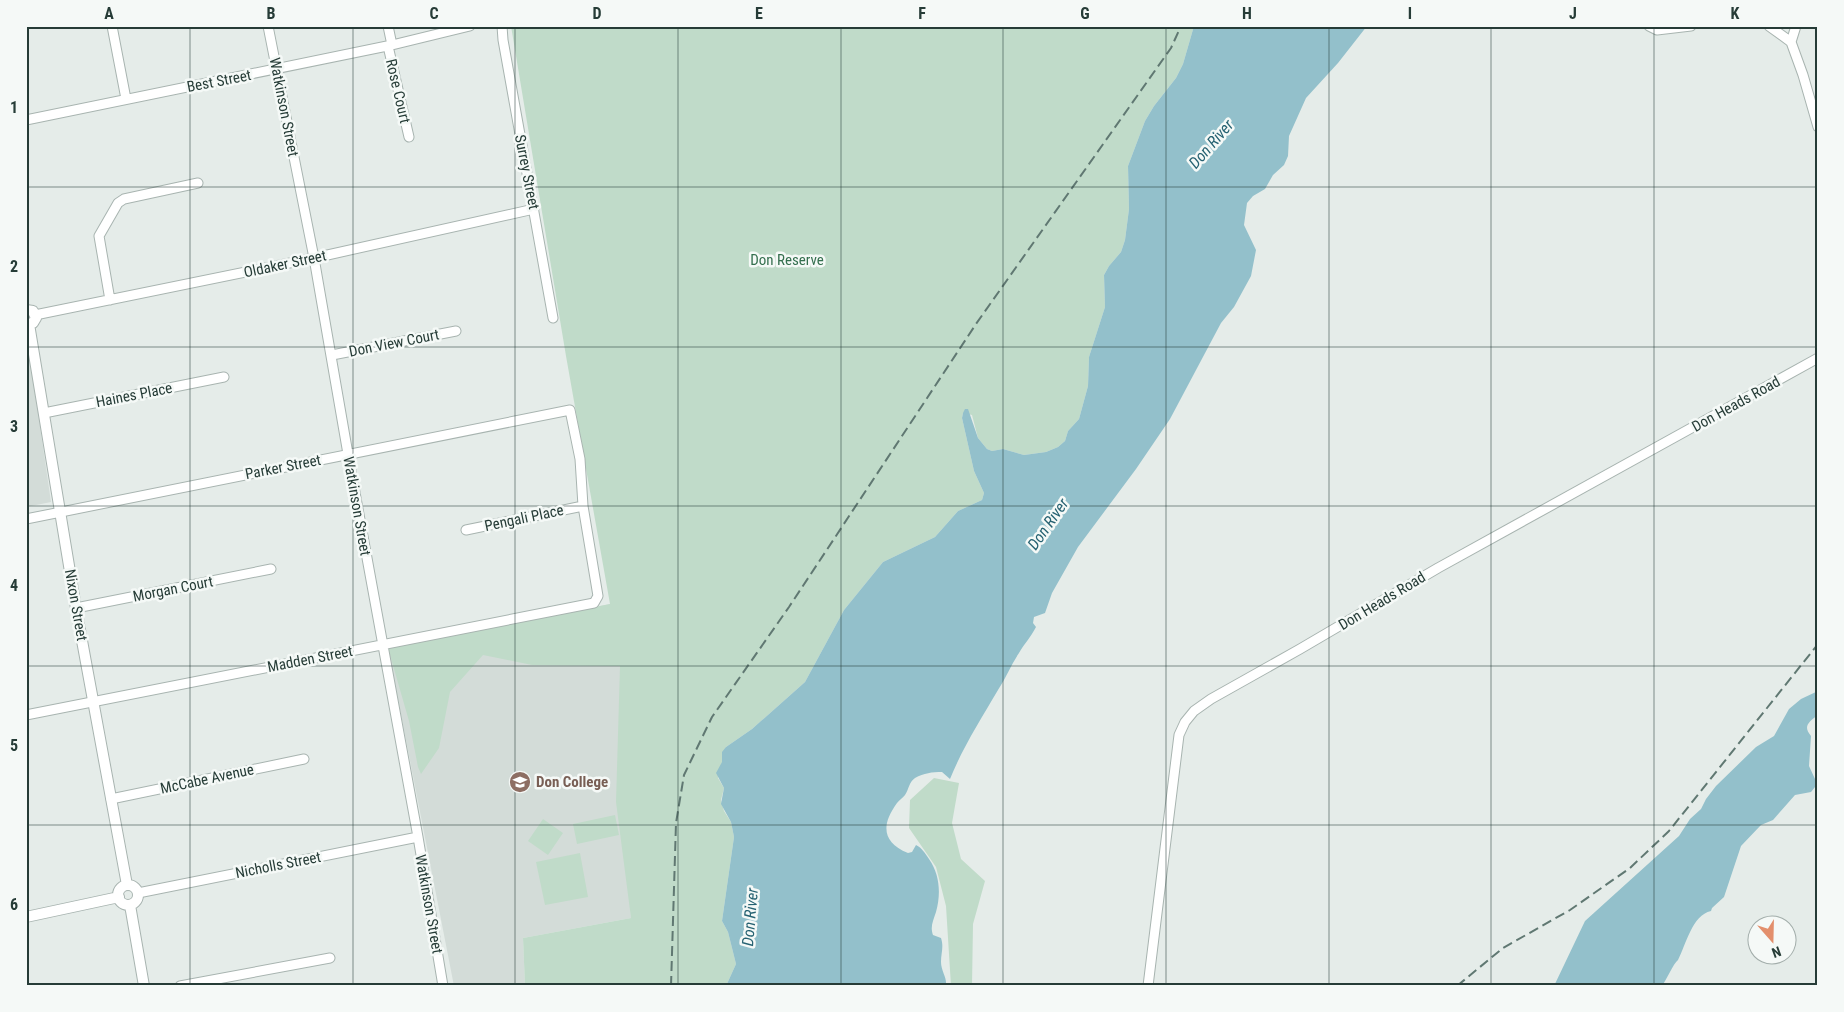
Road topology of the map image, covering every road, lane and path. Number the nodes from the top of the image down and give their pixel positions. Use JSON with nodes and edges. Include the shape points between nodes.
{"nodes":[{"id":1,"x":112,"y":26,"type":"edge"},
{"id":2,"x":268,"y":26,"type":"edge"},
{"id":3,"x":388,"y":26,"type":"edge"},
{"id":4,"x":470,"y":26,"type":"edge"},
{"id":5,"x":502,"y":26,"type":"edge"},
{"id":6,"x":1649,"y":26,"type":"edge"},
{"id":7,"x":1691,"y":26,"type":"edge"},
{"id":8,"x":1769,"y":26,"type":"edge"},
{"id":9,"x":1796,"y":26,"type":"edge"},
{"id":10,"x":1791,"y":42,"type":"junction"},
{"id":11,"x":390,"y":46,"type":"junction"},
{"id":12,"x":276,"y":69,"type":"junction"},
{"id":13,"x":126,"y":99,"type":"junction"},
{"id":14,"x":26,"y":120,"type":"edge"},
{"id":15,"x":1818,"y":127,"type":"edge"},
{"id":16,"x":408,"y":137,"type":"dead end"},
{"id":17,"x":198,"y":183,"type":"dead end"},
{"id":18,"x":534,"y":209,"type":"junction"},
{"id":19,"x":314,"y":258,"type":"junction"},
{"id":20,"x":110,"y":300,"type":"junction"},
{"id":21,"x":31,"y":313,"type":"edge"},
{"id":22,"x":552,"y":318,"type":"dead end"},
{"id":23,"x":28,"y":324,"type":"edge"},
{"id":24,"x":456,"y":331,"type":"dead end"},
{"id":25,"x":332,"y":355,"type":"junction"},
{"id":26,"x":1818,"y":358,"type":"edge"},
{"id":27,"x":224,"y":377,"type":"dead end"},
{"id":28,"x":44,"y":412,"type":"junction"},
{"id":29,"x":348,"y":454,"type":"junction"},
{"id":30,"x":583,"y":506,"type":"junction"},
{"id":31,"x":60,"y":512,"type":"junction"},
{"id":32,"x":26,"y":518,"type":"edge"},
{"id":33,"x":466,"y":530,"type":"dead end"},
{"id":34,"x":271,"y":570,"type":"dead end"},
{"id":35,"x":76,"y":608,"type":"junction"},
{"id":36,"x":383,"y":644,"type":"junction"},
{"id":37,"x":93,"y":701,"type":"junction"},
{"id":38,"x":26,"y":715,"type":"edge"},
{"id":39,"x":304,"y":759,"type":"dead end"},
{"id":40,"x":111,"y":799,"type":"junction"},
{"id":41,"x":418,"y":837,"type":"junction"},
{"id":42,"x":127,"y":886,"type":"junction"},
{"id":43,"x":138,"y":893,"type":"junction"},
{"id":44,"x":119,"y":898,"type":"junction"},
{"id":45,"x":130,"y":905,"type":"junction"},
{"id":46,"x":26,"y":917,"type":"edge"},
{"id":47,"x":330,"y":958,"type":"dead end"},
{"id":48,"x":144,"y":986,"type":"edge"},
{"id":49,"x":180,"y":986,"type":"edge"},
{"id":50,"x":443,"y":986,"type":"edge"},
{"id":51,"x":1148,"y":986,"type":"edge"}],
"edges":[{"from":1,"to":13,"type":"street"},
{"from":2,"to":12,"type":"street","name":"Watkinson Street"},
{"from":3,"to":11,"type":"street","name":"Rose Court"},
{"from":4,"to":11,"type":"street","name":"Best Street"},
{"from":5,"to":18,"type":"street","name":"Surrey Street"},
{"from":6,"to":7,"type":"street","via":[[1657,30]]},
{"from":8,"to":10,"type":"street"},
{"from":9,"to":10,"type":"street"},
{"from":10,"to":15,"type":"street"},
{"from":11,"to":12,"type":"street","name":"Best Street"},
{"from":11,"to":16,"type":"street","name":"Rose Court"},
{"from":12,"to":13,"type":"street","name":"Best Street"},
{"from":12,"to":19,"type":"street","name":"Watkinson Street"},
{"from":13,"to":14,"type":"street","name":"Best Street"},
{"from":17,"to":20,"type":"street","via":[[118,203],[99,236]]},
{"from":18,"to":19,"type":"street","name":"Oldaker Street"},
{"from":18,"to":22,"type":"street","name":"Surrey Street"},
{"from":19,"to":20,"type":"street","name":"Oldaker Street"},
{"from":19,"to":25,"type":"street","name":"Watkinson Street"},
{"from":20,"to":21,"type":"street","name":"Oldaker Street"},
{"from":21,"to":23,"type":"street","via":[[34,321]]},
{"from":23,"to":28,"type":"street","name":"Nixon Street"},
{"from":24,"to":25,"type":"street","name":"Don View Court"},
{"from":25,"to":29,"type":"street","name":"Watkinson Street"},
{"from":26,"to":51,"type":"street","name":"Don Heads Road","via":[[1438,568],[1211,699],[1194,712],[1184,722],[1179,735]]},
{"from":27,"to":28,"type":"street","name":"Haines Place"},
{"from":28,"to":31,"type":"street","name":"Nixon Street"},
{"from":29,"to":30,"type":"street","name":"Parker Street","via":[[570,410],[580,459]]},
{"from":29,"to":31,"type":"street","name":"Parker Street"},
{"from":29,"to":36,"type":"street","name":"Watkinson Street"},
{"from":30,"to":33,"type":"street","name":"Pengali Place"},
{"from":30,"to":36,"type":"street","name":"Madden Street","via":[[598,596],[594,603]]},
{"from":31,"to":32,"type":"street","name":"Parker Street"},
{"from":31,"to":35,"type":"street","name":"Nixon Street"},
{"from":34,"to":35,"type":"street","name":"Morgan Court"},
{"from":35,"to":37,"type":"street","name":"Nixon Street"},
{"from":36,"to":37,"type":"street","name":"Madden Street"},
{"from":36,"to":41,"type":"street","name":"Watkinson Street"},
{"from":37,"to":38,"type":"street","name":"Madden Street"},
{"from":37,"to":40,"type":"street","name":"Nixon Street"},
{"from":39,"to":40,"type":"street","name":"McCabe Avenue"},
{"from":40,"to":42,"type":"street","name":"Nixon Street"},
{"from":41,"to":43,"type":"street","name":"Nicholls Street"},
{"from":41,"to":50,"type":"street","name":"Watkinson Street"},
{"from":42,"to":43,"type":"street","via":[[134,887]]},
{"from":42,"to":44,"type":"street","via":[[120,891]]},
{"from":43,"to":45,"type":"street","via":[[137,900]]},
{"from":44,"to":45,"type":"street"},
{"from":44,"to":46,"type":"street"},
{"from":45,"to":48,"type":"street"},
{"from":47,"to":49,"type":"street"}]}
